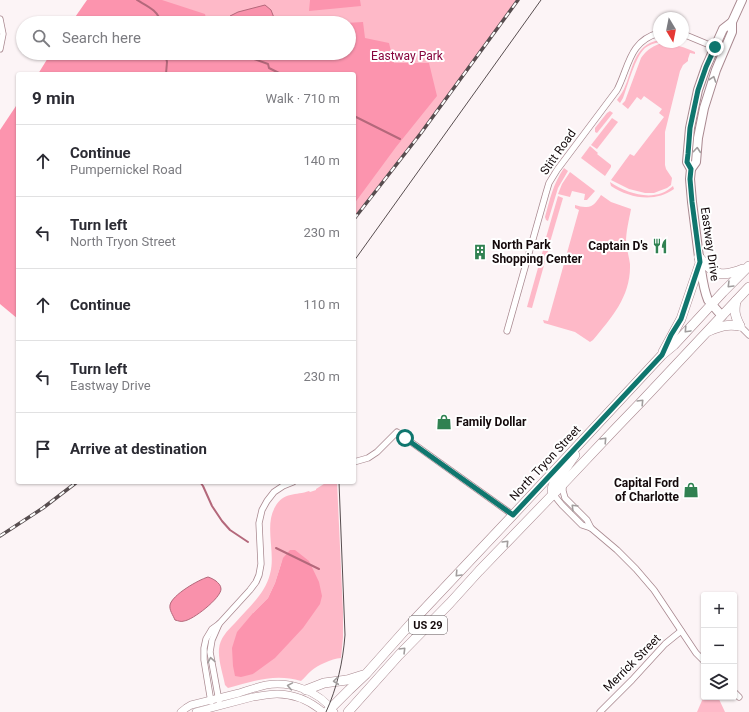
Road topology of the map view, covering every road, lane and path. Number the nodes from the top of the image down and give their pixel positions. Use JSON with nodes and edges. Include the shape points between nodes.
{"nodes":[{"id":1,"x":742,"y":0,"type":"edge"},
{"id":2,"x":0,"y":19,"type":"edge"},
{"id":3,"x":732,"y":22,"type":"junction"},
{"id":4,"x":653,"y":35,"type":"edge"},
{"id":5,"x":689,"y":36,"type":"edge"},
{"id":6,"x":715,"y":47,"type":"junction"},
{"id":7,"x":0,"y":49,"type":"edge"},
{"id":8,"x":724,"y":51,"type":"junction"},
{"id":9,"x":691,"y":169,"type":"junction"},
{"id":10,"x":700,"y":260,"type":"junction"},
{"id":11,"x":749,"y":267,"type":"edge"},
{"id":12,"x":749,"y":287,"type":"edge"},
{"id":13,"x":736,"y":300,"type":"junction"},
{"id":14,"x":712,"y":304,"type":"junction"},
{"id":15,"x":722,"y":316,"type":"junction"},
{"id":16,"x":740,"y":326,"type":"junction"},
{"id":17,"x":507,"y":331,"type":"dead end"},
{"id":18,"x":706,"y":332,"type":"junction"},
{"id":19,"x":749,"y":335,"type":"edge"},
{"id":20,"x":662,"y":355,"type":"junction"},
{"id":21,"x":587,"y":435,"type":"junction"},
{"id":22,"x":356,"y":461,"type":"edge"},
{"id":23,"x":288,"y":484,"type":"edge"},
{"id":24,"x":563,"y":484,"type":"junction"},
{"id":25,"x":553,"y":494,"type":"junction"},
{"id":26,"x":513,"y":515,"type":"junction"},
{"id":27,"x":591,"y":528,"type":"junction"},
{"id":28,"x":681,"y":631,"type":"junction"},
{"id":29,"x":701,"y":658,"type":"edge"},
{"id":30,"x":366,"y":674,"type":"junction"},
{"id":31,"x":306,"y":690,"type":"junction"},
{"id":32,"x":215,"y":703,"type":"junction"},
{"id":33,"x":329,"y":711,"type":"edge"},
{"id":34,"x":181,"y":712,"type":"edge"},
{"id":35,"x":196,"y":712,"type":"edge"},
{"id":36,"x":348,"y":712,"type":"edge"},
{"id":37,"x":600,"y":712,"type":"edge"}],
"edges":[{"from":1,"to":3,"type":"main road","name":"Eastway Drive"},
{"from":2,"to":7,"type":"street"},
{"from":3,"to":6,"type":"main road","name":"Eastway Drive","via":[[723,29]]},
{"from":3,"to":8,"type":"main road","name":"Eastway Drive","via":[[732,32]]},
{"from":4,"to":17,"type":"street","name":"Stitt Road","via":[[634,49],[617,90],[553,176]]},
{"from":5,"to":6,"type":"street"},
{"from":6,"to":8,"type":"street"},
{"from":6,"to":9,"type":"main road","name":"Eastway Drive","via":[[698,90],[690,128],[687,162]]},
{"from":9,"to":8,"type":"main road","name":"Eastway Drive","one_way":true,"via":[[696,162],[704,108]]},
{"from":9,"to":10,"type":"main road","name":"Eastway Drive","via":[[692,202]]},
{"from":10,"to":11,"type":"main road","via":[[710,269],[722,274],[730,274]]},
{"from":10,"to":14,"type":"main road","name":"Eastway Drive","via":[[705,293]]},
{"from":10,"to":20,"type":"main road","via":[[681,319]]},
{"from":11,"to":14,"type":"main road","name":"North Tryon Street","number":"US 29","one_way":true},
{"from":12,"to":13,"type":"main road","number":"US 29"},
{"from":13,"to":15,"type":"main road","number":"US 29"},
{"from":13,"to":16,"type":"main road","via":[[734,309]]},
{"from":14,"to":15,"type":"main road","name":"Eastway Drive"},
{"from":14,"to":20,"type":"main road","name":"North Tryon Street","number":"US 29","one_way":true},
{"from":15,"to":18,"type":"main road","number":"US 29"},
{"from":16,"to":18,"type":"main road","via":[[732,324]]},
{"from":16,"to":19,"type":"street"},
{"from":24,"to":18,"type":"main road","number":"US 29","one_way":true},
{"from":20,"to":21,"type":"main road","name":"North Tryon Street","number":"US 29"},
{"from":21,"to":25,"type":"main road","via":[[554,483]]},
{"from":21,"to":26,"type":"main road","name":"North Tryon Street","number":"US 29"},
{"from":22,"to":26,"type":"street","via":[[377,452],[397,432]]},
{"from":23,"to":32,"type":"street","via":[[271,494],[264,504],[260,519],[261,562],[258,575],[252,587],[219,624],[212,640],[210,650]]},
{"from":24,"to":25,"type":"main road","number":"US 29"},
{"from":27,"to":24,"type":"street","one_way":true,"via":[[587,520],[565,498]]},
{"from":25,"to":27,"type":"street","via":[[582,525]]},
{"from":36,"to":25,"type":"main road","number":"US 29","one_way":true},
{"from":26,"to":30,"type":"main road","name":"North Tryon Street","number":"US 29","one_way":true},
{"from":27,"to":28,"type":"street","via":[[636,568]]},
{"from":28,"to":29,"type":"street"},
{"from":28,"to":37,"type":"street","name":"Merrick Street","via":[[665,644]]},
{"from":30,"to":31,"type":"main road","one_way":true,"via":[[324,683]]},
{"from":30,"to":33,"type":"main road","name":"North Tryon Street","number":"US 29"},
{"from":31,"to":32,"type":"street","one_way":true,"via":[[288,685],[268,685]]},
{"from":31,"to":33,"type":"street","via":[[323,700]]},
{"from":32,"to":33,"type":"street","via":[[278,694],[299,698]]},
{"from":32,"to":34,"type":"street","via":[[188,706]]},
{"from":32,"to":35,"type":"street"}]}
